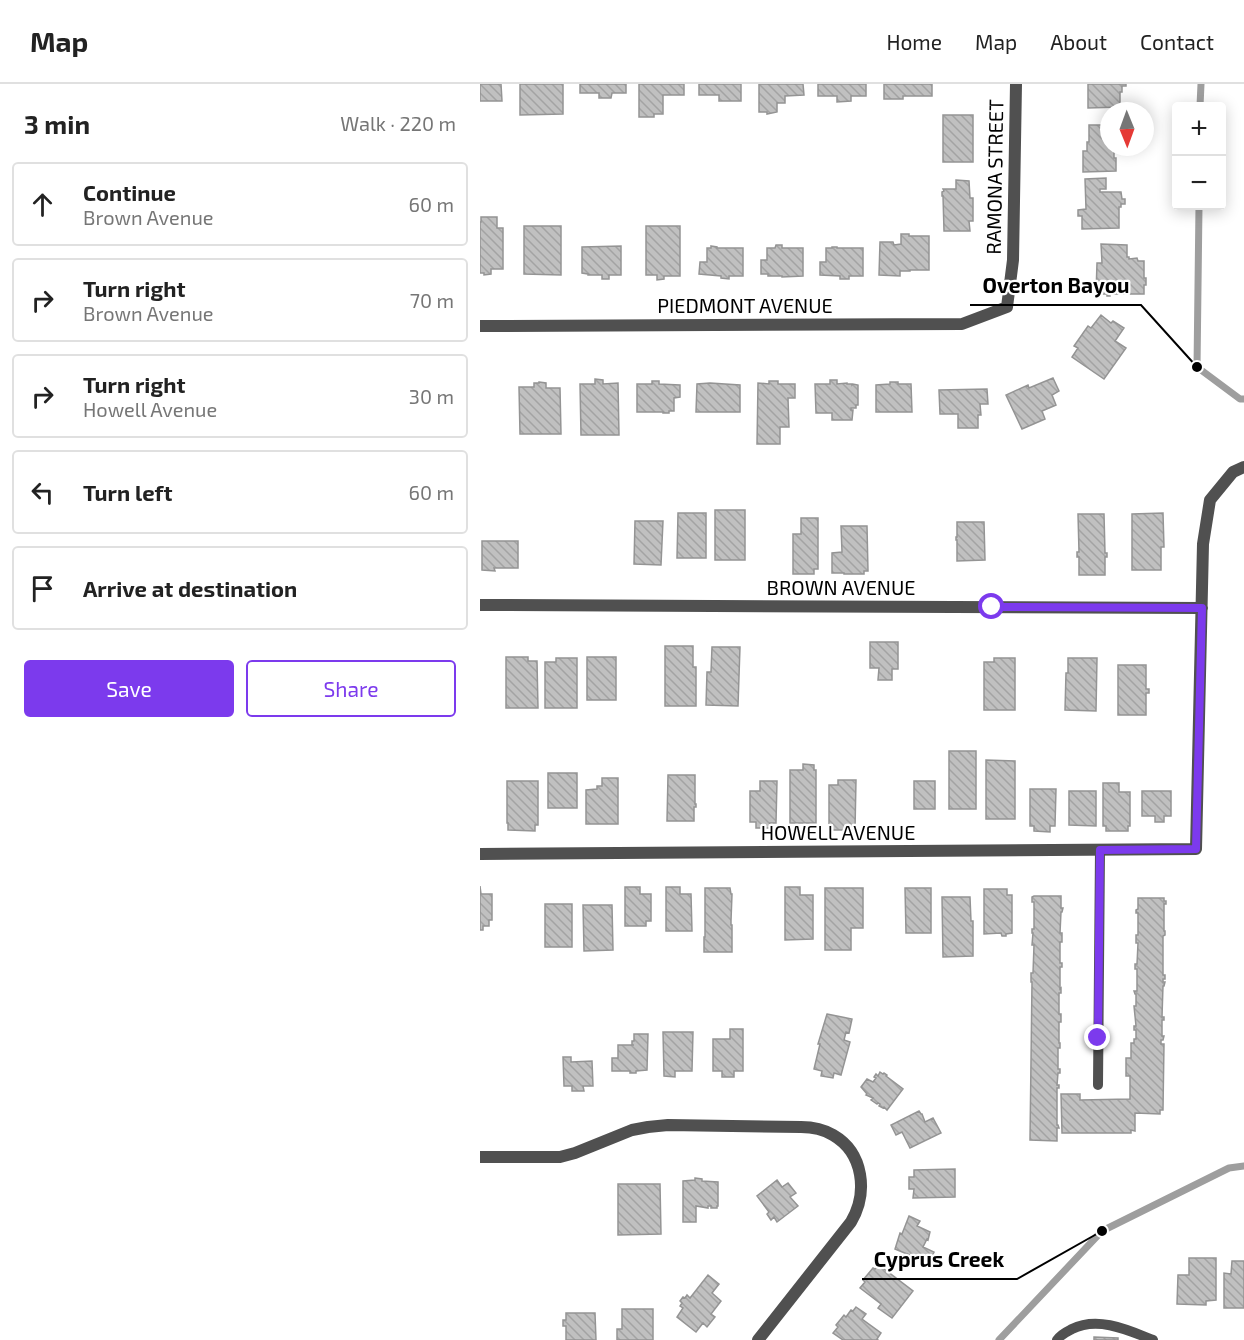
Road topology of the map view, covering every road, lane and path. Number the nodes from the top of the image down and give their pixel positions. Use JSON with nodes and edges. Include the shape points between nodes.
{"nodes":[{"id":1,"x":1016,"y":84,"type":"edge"},
{"id":2,"x":1007,"y":307,"type":"joint"},
{"id":3,"x":480,"y":326,"type":"edge"},
{"id":4,"x":1244,"y":468,"type":"edge"},
{"id":5,"x":480,"y":604,"type":"edge"},
{"id":6,"x":1202,"y":608,"type":"junction"},
{"id":7,"x":1100,"y":850,"type":"junction"},
{"id":8,"x":480,"y":854,"type":"edge"},
{"id":9,"x":1098,"y":1085,"type":"dead end"},
{"id":10,"x":480,"y":1157,"type":"edge"},
{"id":11,"x":758,"y":1340,"type":"edge"},
{"id":12,"x":1057,"y":1340,"type":"edge"},
{"id":13,"x":1153,"y":1340,"type":"edge"}],
"edges":[{"from":1,"to":2,"type":"street","name":"RAMONA STREET","via":[[1013,260]]},
{"from":2,"to":3,"type":"street","name":"PIEDMONT AVENUE","via":[[962,324]]},
{"from":4,"to":6,"type":"street","via":[[1233,472],[1210,500],[1203,544]]},
{"from":5,"to":6,"type":"street","name":"BROWN AVENUE"},
{"from":6,"to":7,"type":"street","name":"HOWELL AVENUE","via":[[1196,849]]},
{"from":7,"to":8,"type":"street","name":"HOWELL AVENUE"},
{"from":7,"to":9,"type":"lane"},
{"from":10,"to":11,"type":"street","via":[[560,1156],[632,1130],[668,1125],[801,1126],[816,1128],[842,1141],[856,1160],[862,1183],[858,1211]]},
{"from":12,"to":13,"type":"lane","via":[[1080,1325],[1102,1323]]}]}
